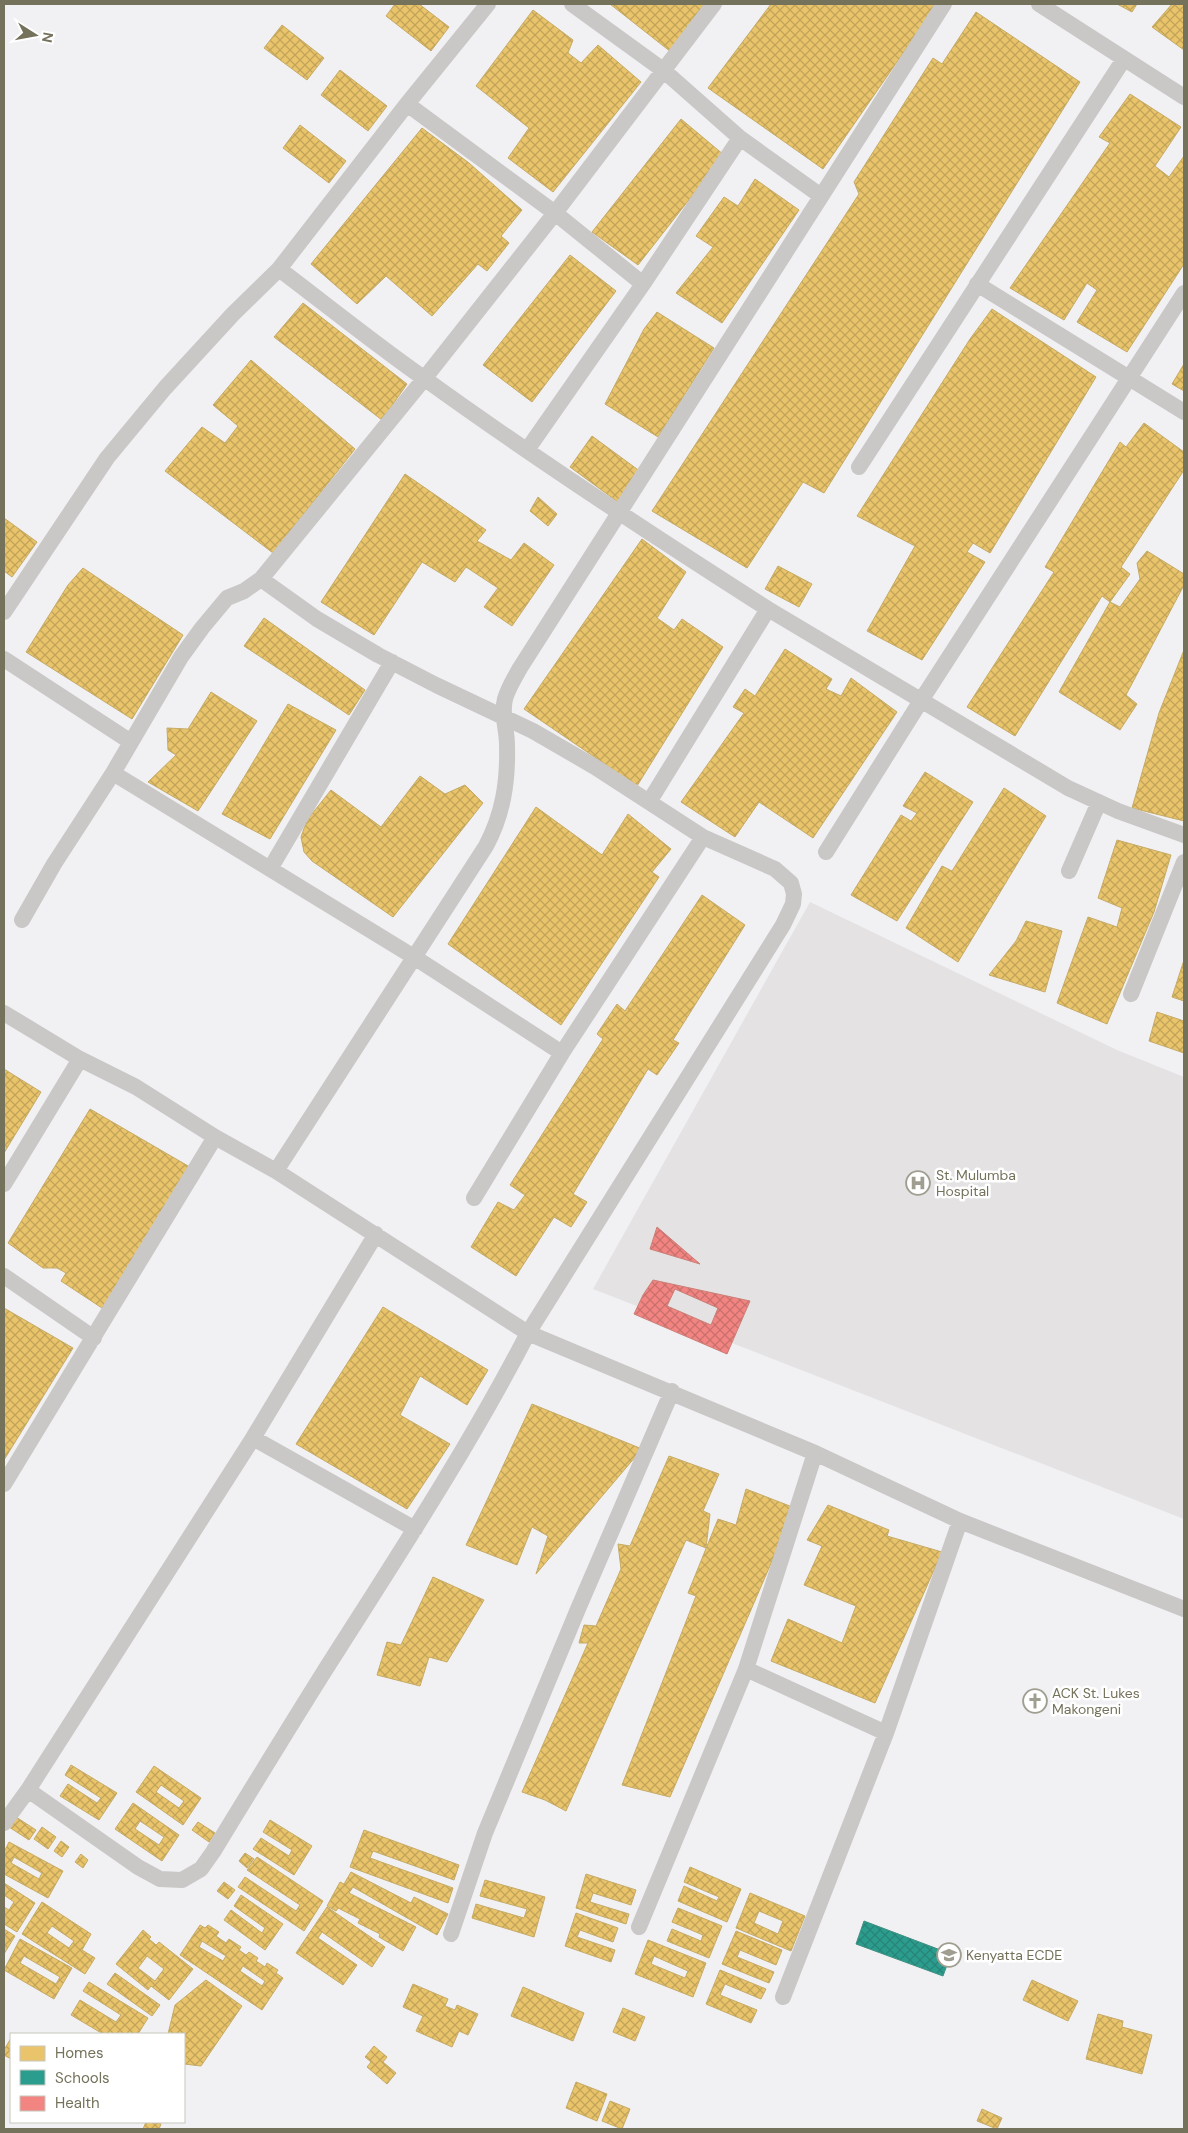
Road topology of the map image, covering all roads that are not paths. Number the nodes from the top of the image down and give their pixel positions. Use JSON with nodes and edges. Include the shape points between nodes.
{"nodes":[{"id":1,"x":488,"y":4,"type":"edge"},
{"id":2,"x":572,"y":4,"type":"edge"},
{"id":3,"x":714,"y":4,"type":"edge"},
{"id":4,"x":944,"y":4,"type":"edge"},
{"id":5,"x":1039,"y":4,"type":"edge"},
{"id":6,"x":1124,"y":59,"type":"junction"},
{"id":7,"x":662,"y":70,"type":"junction"},
{"id":8,"x":1184,"y":97,"type":"edge"},
{"id":9,"x":407,"y":104,"type":"junction"},
{"id":10,"x":740,"y":138,"type":"junction"},
{"id":11,"x":821,"y":196,"type":"junction"},
{"id":12,"x":555,"y":213,"type":"junction"},
{"id":13,"x":279,"y":269,"type":"junction"},
{"id":14,"x":643,"y":284,"type":"junction"},
{"id":15,"x":977,"y":284,"type":"junction"},
{"id":16,"x":1184,"y":293,"type":"edge"},
{"id":17,"x":1130,"y":376,"type":"junction"},
{"id":18,"x":424,"y":379,"type":"junction"},
{"id":19,"x":1184,"y":412,"type":"edge"},
{"id":20,"x":527,"y":450,"type":"junction"},
{"id":21,"x":858,"y":467,"type":"dead end"},
{"id":22,"x":620,"y":514,"type":"junction"},
{"id":23,"x":261,"y":579,"type":"junction"},
{"id":24,"x":768,"y":609,"type":"junction"},
{"id":25,"x":4,"y":612,"type":"edge"},
{"id":26,"x":4,"y":659,"type":"edge"},
{"id":27,"x":392,"y":662,"type":"junction"},
{"id":28,"x":922,"y":700,"type":"junction"},
{"id":29,"x":503,"y":717,"type":"junction"},
{"id":30,"x":131,"y":742,"type":"junction"},
{"id":31,"x":113,"y":773,"type":"junction"},
{"id":32,"x":649,"y":802,"type":"junction"},
{"id":33,"x":1099,"y":802,"type":"junction"},
{"id":34,"x":1184,"y":835,"type":"edge"},
{"id":35,"x":703,"y":837,"type":"junction"},
{"id":36,"x":826,"y":852,"type":"dead end"},
{"id":37,"x":1184,"y":862,"type":"edge"},
{"id":38,"x":270,"y":869,"type":"junction"},
{"id":39,"x":1069,"y":871,"type":"dead end"},
{"id":40,"x":22,"y":920,"type":"dead end"},
{"id":41,"x":414,"y":957,"type":"junction"},
{"id":42,"x":1131,"y":994,"type":"dead end"},
{"id":43,"x":4,"y":1013,"type":"edge"},
{"id":44,"x":562,"y":1053,"type":"junction"},
{"id":45,"x":80,"y":1059,"type":"junction"},
{"id":46,"x":215,"y":1137,"type":"junction"},
{"id":47,"x":276,"y":1171,"type":"junction"},
{"id":48,"x":4,"y":1184,"type":"edge"},
{"id":49,"x":474,"y":1198,"type":"dead end"},
{"id":50,"x":376,"y":1234,"type":"junction"},
{"id":51,"x":4,"y":1276,"type":"edge"},
{"id":52,"x":528,"y":1332,"type":"junction"},
{"id":53,"x":94,"y":1338,"type":"junction"},
{"id":54,"x":672,"y":1391,"type":"junction"},
{"id":55,"x":253,"y":1438,"type":"junction"},
{"id":56,"x":815,"y":1453,"type":"junction"},
{"id":57,"x":4,"y":1484,"type":"edge"},
{"id":58,"x":960,"y":1521,"type":"junction"},
{"id":59,"x":415,"y":1528,"type":"junction"},
{"id":60,"x":1184,"y":1609,"type":"edge"},
{"id":61,"x":746,"y":1668,"type":"junction"},
{"id":62,"x":886,"y":1733,"type":"junction"},
{"id":63,"x":28,"y":1790,"type":"junction"},
{"id":64,"x":4,"y":1824,"type":"edge"},
{"id":65,"x":639,"y":1926,"type":"dead end"},
{"id":66,"x":451,"y":1934,"type":"dead end"},
{"id":67,"x":783,"y":1997,"type":"dead end"}],
"edges":[{"from":1,"to":9,"type":"street"},
{"from":2,"to":7,"type":"street"},
{"from":3,"to":7,"type":"street"},
{"from":4,"to":11,"type":"street"},
{"from":5,"to":6,"type":"street"},
{"from":6,"to":8,"type":"street"},
{"from":6,"to":15,"type":"street"},
{"from":7,"to":10,"type":"street"},
{"from":7,"to":12,"type":"street"},
{"from":9,"to":12,"type":"street"},
{"from":9,"to":13,"type":"street"},
{"from":10,"to":11,"type":"street"},
{"from":10,"to":14,"type":"street"},
{"from":11,"to":22,"type":"street"},
{"from":12,"to":14,"type":"street"},
{"from":12,"to":18,"type":"street"},
{"from":13,"to":18,"type":"street"},
{"from":13,"to":25,"type":"street","via":[[165,388],[107,458]]},
{"from":14,"to":20,"type":"street"},
{"from":15,"to":17,"type":"street"},
{"from":15,"to":21,"type":"street"},
{"from":16,"to":17,"type":"street"},
{"from":17,"to":19,"type":"street"},
{"from":17,"to":28,"type":"street"},
{"from":18,"to":20,"type":"street"},
{"from":18,"to":23,"type":"street"},
{"from":20,"to":22,"type":"street"},
{"from":22,"to":24,"type":"street"},
{"from":22,"to":29,"type":"street","via":[[520,668],[505,698]]},
{"from":23,"to":27,"type":"street","via":[[317,619]]},
{"from":23,"to":30,"type":"street","via":[[227,598],[202,628]]},
{"from":24,"to":28,"type":"street"},
{"from":24,"to":32,"type":"street"},
{"from":26,"to":30,"type":"street"},
{"from":27,"to":29,"type":"street"},
{"from":27,"to":38,"type":"street"},
{"from":28,"to":33,"type":"street","via":[[1068,788]]},
{"from":28,"to":36,"type":"street"},
{"from":29,"to":32,"type":"street","via":[[572,753]]},
{"from":29,"to":41,"type":"street","via":[[507,766],[497,825]]},
{"from":30,"to":31,"type":"street"},
{"from":31,"to":38,"type":"street"},
{"from":31,"to":40,"type":"street"},
{"from":32,"to":35,"type":"street"},
{"from":33,"to":34,"type":"street"},
{"from":33,"to":39,"type":"street"},
{"from":35,"to":44,"type":"street"},
{"from":35,"to":52,"type":"street","via":[[775,870],[791,883],[793,904],[783,925]]},
{"from":37,"to":42,"type":"street"},
{"from":38,"to":41,"type":"street"},
{"from":41,"to":44,"type":"street"},
{"from":41,"to":47,"type":"street"},
{"from":43,"to":45,"type":"street"},
{"from":44,"to":49,"type":"street"},
{"from":45,"to":46,"type":"street","via":[[136,1088]]},
{"from":45,"to":48,"type":"street"},
{"from":46,"to":47,"type":"street"},
{"from":46,"to":53,"type":"street"},
{"from":47,"to":50,"type":"street"},
{"from":50,"to":52,"type":"street"},
{"from":50,"to":55,"type":"street"},
{"from":51,"to":53,"type":"street"},
{"from":52,"to":54,"type":"street"},
{"from":52,"to":59,"type":"street"},
{"from":53,"to":57,"type":"street"},
{"from":54,"to":56,"type":"street"},
{"from":54,"to":66,"type":"street","via":[[485,1834]]},
{"from":55,"to":59,"type":"street"},
{"from":55,"to":63,"type":"street"},
{"from":56,"to":58,"type":"street"},
{"from":56,"to":61,"type":"street"},
{"from":58,"to":60,"type":"street"},
{"from":58,"to":62,"type":"street"},
{"from":59,"to":63,"type":"street","via":[[201,1869],[182,1880],[160,1879]]},
{"from":61,"to":62,"type":"street"},
{"from":61,"to":65,"type":"street"},
{"from":62,"to":67,"type":"street"},
{"from":63,"to":64,"type":"street"}]}
